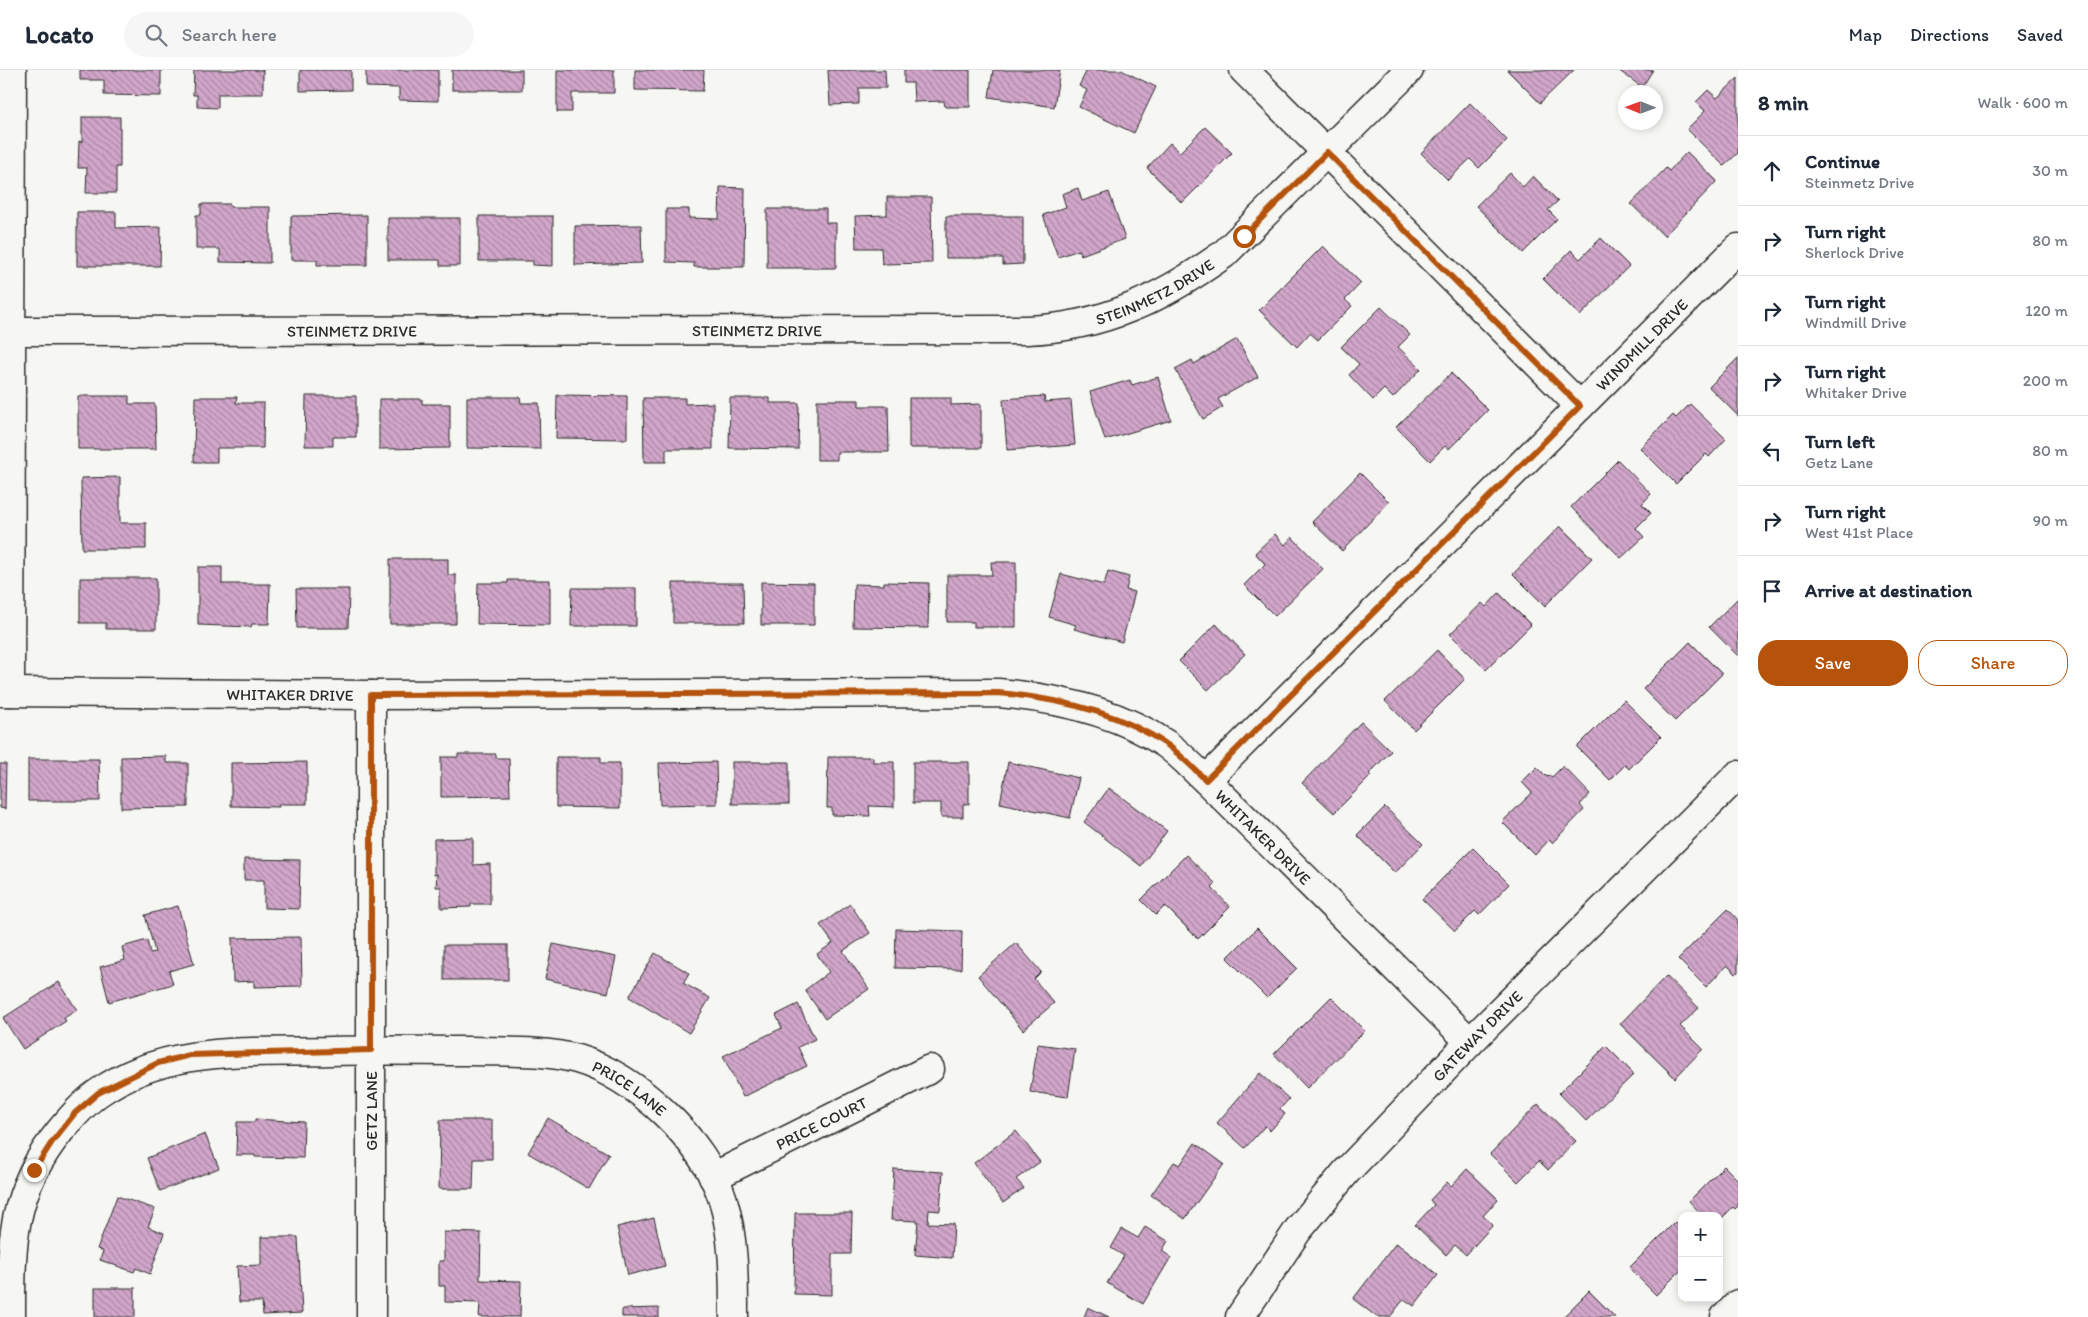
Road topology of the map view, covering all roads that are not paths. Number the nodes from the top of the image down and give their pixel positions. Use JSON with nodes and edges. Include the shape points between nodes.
{"nodes":[{"id":1,"x":12,"y":70,"type":"edge"},
{"id":2,"x":1244,"y":70,"type":"edge"},
{"id":3,"x":1409,"y":70,"type":"edge"},
{"id":4,"x":1327,"y":152,"type":"junction"},
{"id":5,"x":1738,"y":248,"type":"edge"},
{"id":6,"x":11,"y":331,"type":"junction"},
{"id":7,"x":1580,"y":406,"type":"junction"},
{"id":8,"x":5,"y":692,"type":"edge"},
{"id":9,"x":371,"y":695,"type":"junction"},
{"id":10,"x":1738,"y":775,"type":"edge"},
{"id":11,"x":1206,"y":780,"type":"junction"},
{"id":12,"x":1470,"y":1042,"type":"junction"},
{"id":13,"x":371,"y":1050,"type":"junction"},
{"id":14,"x":930,"y":1069,"type":"dead end"},
{"id":15,"x":713,"y":1177,"type":"junction"},
{"id":16,"x":1738,"y":1304,"type":"edge"},
{"id":17,"x":11,"y":1317,"type":"edge"},
{"id":18,"x":372,"y":1317,"type":"edge"},
{"id":19,"x":734,"y":1317,"type":"edge"},
{"id":20,"x":1240,"y":1317,"type":"edge"},
{"id":21,"x":1725,"y":1317,"type":"edge"}],
"edges":[{"from":1,"to":6,"type":"street"},
{"from":2,"to":4,"type":"street"},
{"from":3,"to":4,"type":"street","name":"STEINMETZ DRIVE"},
{"from":4,"to":6,"type":"street","name":"STEINMETZ DRIVE","via":[[1244,236],[1190,278],[1168,292],[1119,313],[1053,328]]},
{"from":4,"to":7,"type":"street"},
{"from":5,"to":7,"type":"street","name":"WINDMILL DRIVE"},
{"from":6,"to":8,"type":"street"},
{"from":7,"to":11,"type":"street","name":"WINDMILL DRIVE"},
{"from":8,"to":9,"type":"street","name":"WHITAKER DRIVE"},
{"from":9,"to":11,"type":"street","name":"WHITAKER DRIVE","via":[[998,693],[1050,699],[1096,712],[1151,735]]},
{"from":9,"to":13,"type":"street","name":"GETZ LANE"},
{"from":10,"to":12,"type":"street","name":"GATEWAY DRIVE"},
{"from":11,"to":12,"type":"street","name":"WHITAKER DRIVE"},
{"from":12,"to":20,"type":"street","name":"GATEWAY DRIVE","via":[[1346,1172],[1298,1230]]},
{"from":13,"to":15,"type":"street","name":"PRICE LANE","via":[[522,1052],[560,1055],[595,1066],[641,1093],[662,1112],[689,1140]]},
{"from":13,"to":17,"type":"street","name":"PRICE LANE","via":[[190,1055],[158,1063],[98,1093],[75,1113],[52,1142],[34,1170],[19,1204],[11,1258]]},
{"from":13,"to":18,"type":"street","name":"GETZ LANE"},
{"from":14,"to":15,"type":"street","name":"PRICE COURT"},
{"from":15,"to":19,"type":"street","name":"PRICE LANE","via":[[723,1201],[730,1237]]},
{"from":16,"to":21,"type":"street"}]}
